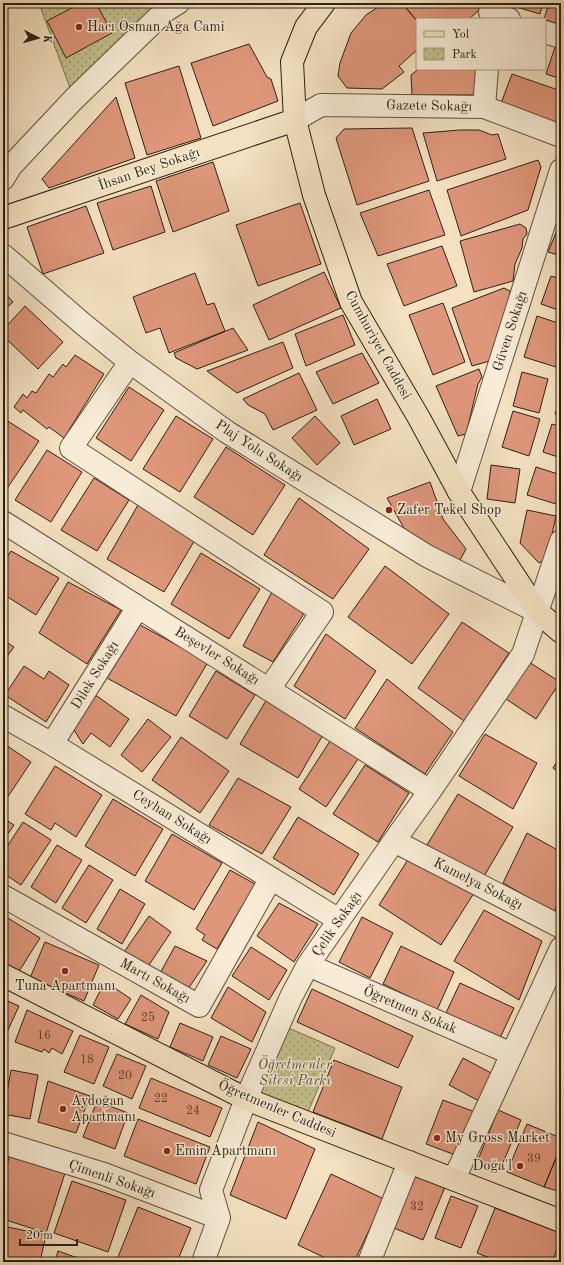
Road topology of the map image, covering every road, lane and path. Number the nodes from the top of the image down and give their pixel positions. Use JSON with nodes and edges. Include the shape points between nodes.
{"nodes":[{"id":1,"x":178,"y":3,"type":"edge"},
{"id":2,"x":324,"y":3,"type":"edge"},
{"id":3,"x":546,"y":32,"type":"edge"},
{"id":4,"x":561,"y":37,"type":"edge"},
{"id":5,"x":487,"y":70,"type":"edge"},
{"id":6,"x":484,"y":107,"type":"junction"},
{"id":7,"x":295,"y":120,"type":"junction"},
{"id":8,"x":561,"y":136,"type":"edge"},
{"id":9,"x":561,"y":170,"type":"edge"},
{"id":10,"x":3,"y":179,"type":"edge"},
{"id":11,"x":3,"y":218,"type":"edge"},
{"id":12,"x":3,"y":255,"type":"edge"},
{"id":13,"x":130,"y":362,"type":"junction"},
{"id":14,"x":459,"y":492,"type":"junction"},
{"id":15,"x":3,"y":522,"type":"edge"},
{"id":16,"x":561,"y":541,"type":"edge"},
{"id":17,"x":138,"y":607,"type":"junction"},
{"id":18,"x":538,"y":612,"type":"junction"},
{"id":19,"x":561,"y":632,"type":"edge"},
{"id":20,"x":269,"y":689,"type":"junction"},
{"id":21,"x":3,"y":716,"type":"edge"},
{"id":22,"x":52,"y":744,"type":"junction"},
{"id":23,"x":430,"y":791,"type":"junction"},
{"id":24,"x":394,"y":840,"type":"junction"},
{"id":25,"x":271,"y":878,"type":"junction"},
{"id":26,"x":3,"y":896,"type":"edge"},
{"id":27,"x":339,"y":920,"type":"junction"},
{"id":28,"x":561,"y":927,"type":"edge"},
{"id":29,"x":561,"y":948,"type":"edge"},
{"id":30,"x":308,"y":965,"type":"junction"},
{"id":31,"x":3,"y":975,"type":"edge"},
{"id":32,"x":512,"y":1054,"type":"junction"},
{"id":33,"x":246,"y":1099,"type":"junction"},
{"id":34,"x":3,"y":1143,"type":"edge"},
{"id":35,"x":409,"y":1162,"type":"junction"},
{"id":36,"x":454,"y":1179,"type":"junction"},
{"id":37,"x":219,"y":1218,"type":"junction"},
{"id":38,"x":561,"y":1222,"type":"edge"},
{"id":39,"x":203,"y":1262,"type":"edge"},
{"id":40,"x":369,"y":1262,"type":"edge"}],
"edges":[{"from":1,"to":10,"type":"street","via":[[165,11],[74,99],[11,166]]},
{"from":2,"to":7,"type":"main road","name":"Cumhuriyet Caddesi","via":[[306,27],[292,62]]},
{"from":3,"to":4,"type":"street"},
{"from":5,"to":6,"type":"street"},
{"from":6,"to":7,"type":"street","name":"Gazete Sokağı","via":[[321,105]]},
{"from":6,"to":8,"type":"street","name":"Gazete Sokağı"},
{"from":7,"to":11,"type":"main road","name":"İhsan Bey Sokağı"},
{"from":7,"to":14,"type":"main road","name":"Cumhuriyet Caddesi","via":[[314,195],[351,302]]},
{"from":9,"to":14,"type":"street","name":"Güven Sokağı"},
{"from":12,"to":13,"type":"street","name":"Plaj Yolu Sokağı"},
{"from":13,"to":18,"type":"street","name":"Plaj Yolu Sokağı","via":[[227,432],[420,552]]},
{"from":13,"to":20,"type":"street","via":[[71,448],[322,612]]},
{"from":14,"to":18,"type":"main road","name":"Cumhuriyet Caddesi"},
{"from":15,"to":17,"type":"street","name":"Beşevler Sokağı"},
{"from":16,"to":18,"type":"street","name":"Çelik Sokağı"},
{"from":17,"to":20,"type":"street","name":"Beşevler Sokağı"},
{"from":17,"to":22,"type":"street","name":"Dilek Sokağı"},
{"from":18,"to":19,"type":"main road","name":"Cumhuriyet Caddesi"},
{"from":18,"to":23,"type":"street","name":"Çelik Sokağı","via":[[523,654]]},
{"from":20,"to":23,"type":"street","name":"Beşevler Sokağı"},
{"from":21,"to":22,"type":"street","name":"Ceyhan Sokağı"},
{"from":22,"to":25,"type":"street","name":"Ceyhan Sokağı"},
{"from":23,"to":24,"type":"street","name":"Çelik Sokağı"},
{"from":24,"to":27,"type":"street","name":"Çelik Sokağı"},
{"from":24,"to":28,"type":"street","name":"Kamelya Sokağı"},
{"from":25,"to":26,"type":"street","name":"Martı Sokağı","via":[[199,1006]]},
{"from":25,"to":27,"type":"street","name":"Ceyhan Sokağı"},
{"from":27,"to":30,"type":"street","name":"Çelik Sokağı"},
{"from":29,"to":32,"type":"street"},
{"from":30,"to":32,"type":"street","name":"Öğretmen Sokak"},
{"from":30,"to":33,"type":"street","name":"Çelik Sokağı"},
{"from":31,"to":33,"type":"main road","name":"Öğretmenler Caddesi"},
{"from":32,"to":36,"type":"street"},
{"from":33,"to":35,"type":"main road","name":"Öğretmenler Caddesi"},
{"from":33,"to":37,"type":"street","name":"Çelik Sokağı","via":[[211,1190]]},
{"from":34,"to":37,"type":"street","name":"Çimenli Sokağı","via":[[104,1174]]},
{"from":35,"to":36,"type":"main road","name":"Öğretmenler Caddesi"},
{"from":35,"to":40,"type":"street"},
{"from":36,"to":38,"type":"main road","name":"Öğretmenler Caddesi"},
{"from":37,"to":39,"type":"street"}]}
